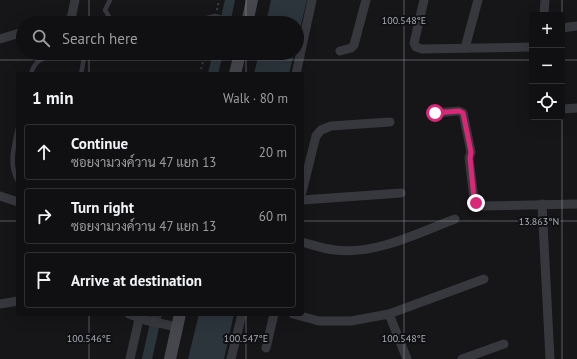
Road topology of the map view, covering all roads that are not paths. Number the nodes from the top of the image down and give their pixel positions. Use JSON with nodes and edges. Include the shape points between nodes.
{"nodes":[{"id":1,"x":75,"y":0,"type":"edge"},
{"id":2,"x":110,"y":0,"type":"edge"},
{"id":3,"x":252,"y":0,"type":"edge"},
{"id":4,"x":312,"y":0,"type":"edge"},
{"id":5,"x":366,"y":0,"type":"edge"},
{"id":6,"x":424,"y":0,"type":"edge"},
{"id":7,"x":478,"y":0,"type":"edge"},
{"id":8,"x":545,"y":0,"type":"edge"},
{"id":9,"x":544,"y":12,"type":"edge"},
{"id":10,"x":72,"y":16,"type":"edge"},
{"id":11,"x":109,"y":16,"type":"edge"},
{"id":12,"x":244,"y":16,"type":"edge"},
{"id":13,"x":577,"y":26,"type":"edge"},
{"id":14,"x":565,"y":28,"type":"edge"},
{"id":15,"x":16,"y":34,"type":"edge"},
{"id":16,"x":304,"y":37,"type":"edge"},
{"id":17,"x":0,"y":38,"type":"edge"},
{"id":18,"x":529,"y":47,"type":"edge"},
{"id":19,"x":465,"y":48,"type":"junction"},
{"id":20,"x":340,"y":51,"type":"dead end"},
{"id":21,"x":40,"y":60,"type":"edge"},
{"id":22,"x":84,"y":60,"type":"edge"},
{"id":23,"x":238,"y":60,"type":"edge"},
{"id":24,"x":299,"y":60,"type":"edge"},
{"id":25,"x":32,"y":72,"type":"edge"},
{"id":26,"x":82,"y":72,"type":"edge"},
{"id":27,"x":235,"y":72,"type":"edge"},
{"id":28,"x":296,"y":72,"type":"edge"},
{"id":29,"x":577,"y":108,"type":"edge"},
{"id":30,"x":565,"y":109,"type":"edge"},
{"id":31,"x":435,"y":113,"type":"dead end"},
{"id":32,"x":390,"y":122,"type":"dead end"},
{"id":33,"x":16,"y":141,"type":"edge"},
{"id":34,"x":16,"y":178,"type":"edge"},
{"id":35,"x":304,"y":184,"type":"edge"},
{"id":36,"x":401,"y":193,"type":"dead end"},
{"id":37,"x":0,"y":196,"type":"edge"},
{"id":38,"x":16,"y":200,"type":"edge"},
{"id":39,"x":304,"y":200,"type":"edge"},
{"id":40,"x":542,"y":204,"type":"junction"},
{"id":41,"x":577,"y":204,"type":"edge"},
{"id":42,"x":455,"y":219,"type":"dead end"},
{"id":43,"x":304,"y":242,"type":"edge"},
{"id":44,"x":484,"y":279,"type":"dead end"},
{"id":45,"x":16,"y":301,"type":"edge"},
{"id":46,"x":0,"y":304,"type":"edge"},
{"id":47,"x":389,"y":314,"type":"junction"},
{"id":48,"x":133,"y":316,"type":"edge"},
{"id":49,"x":180,"y":316,"type":"edge"},
{"id":50,"x":242,"y":316,"type":"edge"},
{"id":51,"x":274,"y":316,"type":"edge"},
{"id":52,"x":300,"y":316,"type":"edge"},
{"id":53,"x":142,"y":320,"type":"junction"},
{"id":54,"x":177,"y":327,"type":"junction"},
{"id":55,"x":504,"y":344,"type":"dead end"},
{"id":56,"x":266,"y":348,"type":"dead end"},
{"id":57,"x":130,"y":359,"type":"edge"},
{"id":58,"x":170,"y":359,"type":"edge"},
{"id":59,"x":231,"y":359,"type":"edge"},
{"id":60,"x":407,"y":359,"type":"edge"},
{"id":61,"x":462,"y":359,"type":"edge"},
{"id":62,"x":550,"y":359,"type":"edge"}],
"edges":[{"from":1,"to":10,"type":"street"},
{"from":2,"to":11,"type":"lane","via":[[105,10]]},
{"from":3,"to":12,"type":"main road"},
{"from":4,"to":16,"type":"street"},
{"from":5,"to":20,"type":"street","via":[[354,45]]},
{"from":6,"to":19,"type":"street","via":[[414,44],[416,47]]},
{"from":7,"to":19,"type":"street"},
{"from":8,"to":9,"type":"street"},
{"from":13,"to":14,"type":"street"},
{"from":15,"to":17,"type":"street"},
{"from":18,"to":19,"type":"street"},
{"from":21,"to":25,"type":"lane"},
{"from":22,"to":26,"type":"lane"},
{"from":23,"to":27,"type":"main road"},
{"from":24,"to":28,"type":"street"},
{"from":29,"to":30,"type":"street"},
{"from":31,"to":40,"type":"street","via":[[463,113],[471,152],[476,203],[482,206]]},
{"from":32,"to":35,"type":"street","via":[[331,126],[321,130],[316,136]]},
{"from":33,"to":34,"type":"lane","via":[[12,167]]},
{"from":36,"to":39,"type":"street"},
{"from":37,"to":38,"type":"street"},
{"from":40,"to":41,"type":"street"},
{"from":40,"to":62,"type":"street"},
{"from":42,"to":43,"type":"street","via":[[395,242],[354,251],[335,250]]},
{"from":44,"to":47,"type":"street"},
{"from":45,"to":46,"type":"street"},
{"from":47,"to":52,"type":"street","via":[[352,321],[319,321]]},
{"from":47,"to":60,"type":"street"},
{"from":48,"to":53,"type":"street"},
{"from":49,"to":54,"type":"main road"},
{"from":50,"to":59,"type":"street"},
{"from":51,"to":56,"type":"street"},
{"from":53,"to":54,"type":"street"},
{"from":53,"to":57,"type":"street"},
{"from":54,"to":58,"type":"main road"},
{"from":55,"to":61,"type":"street"}]}
